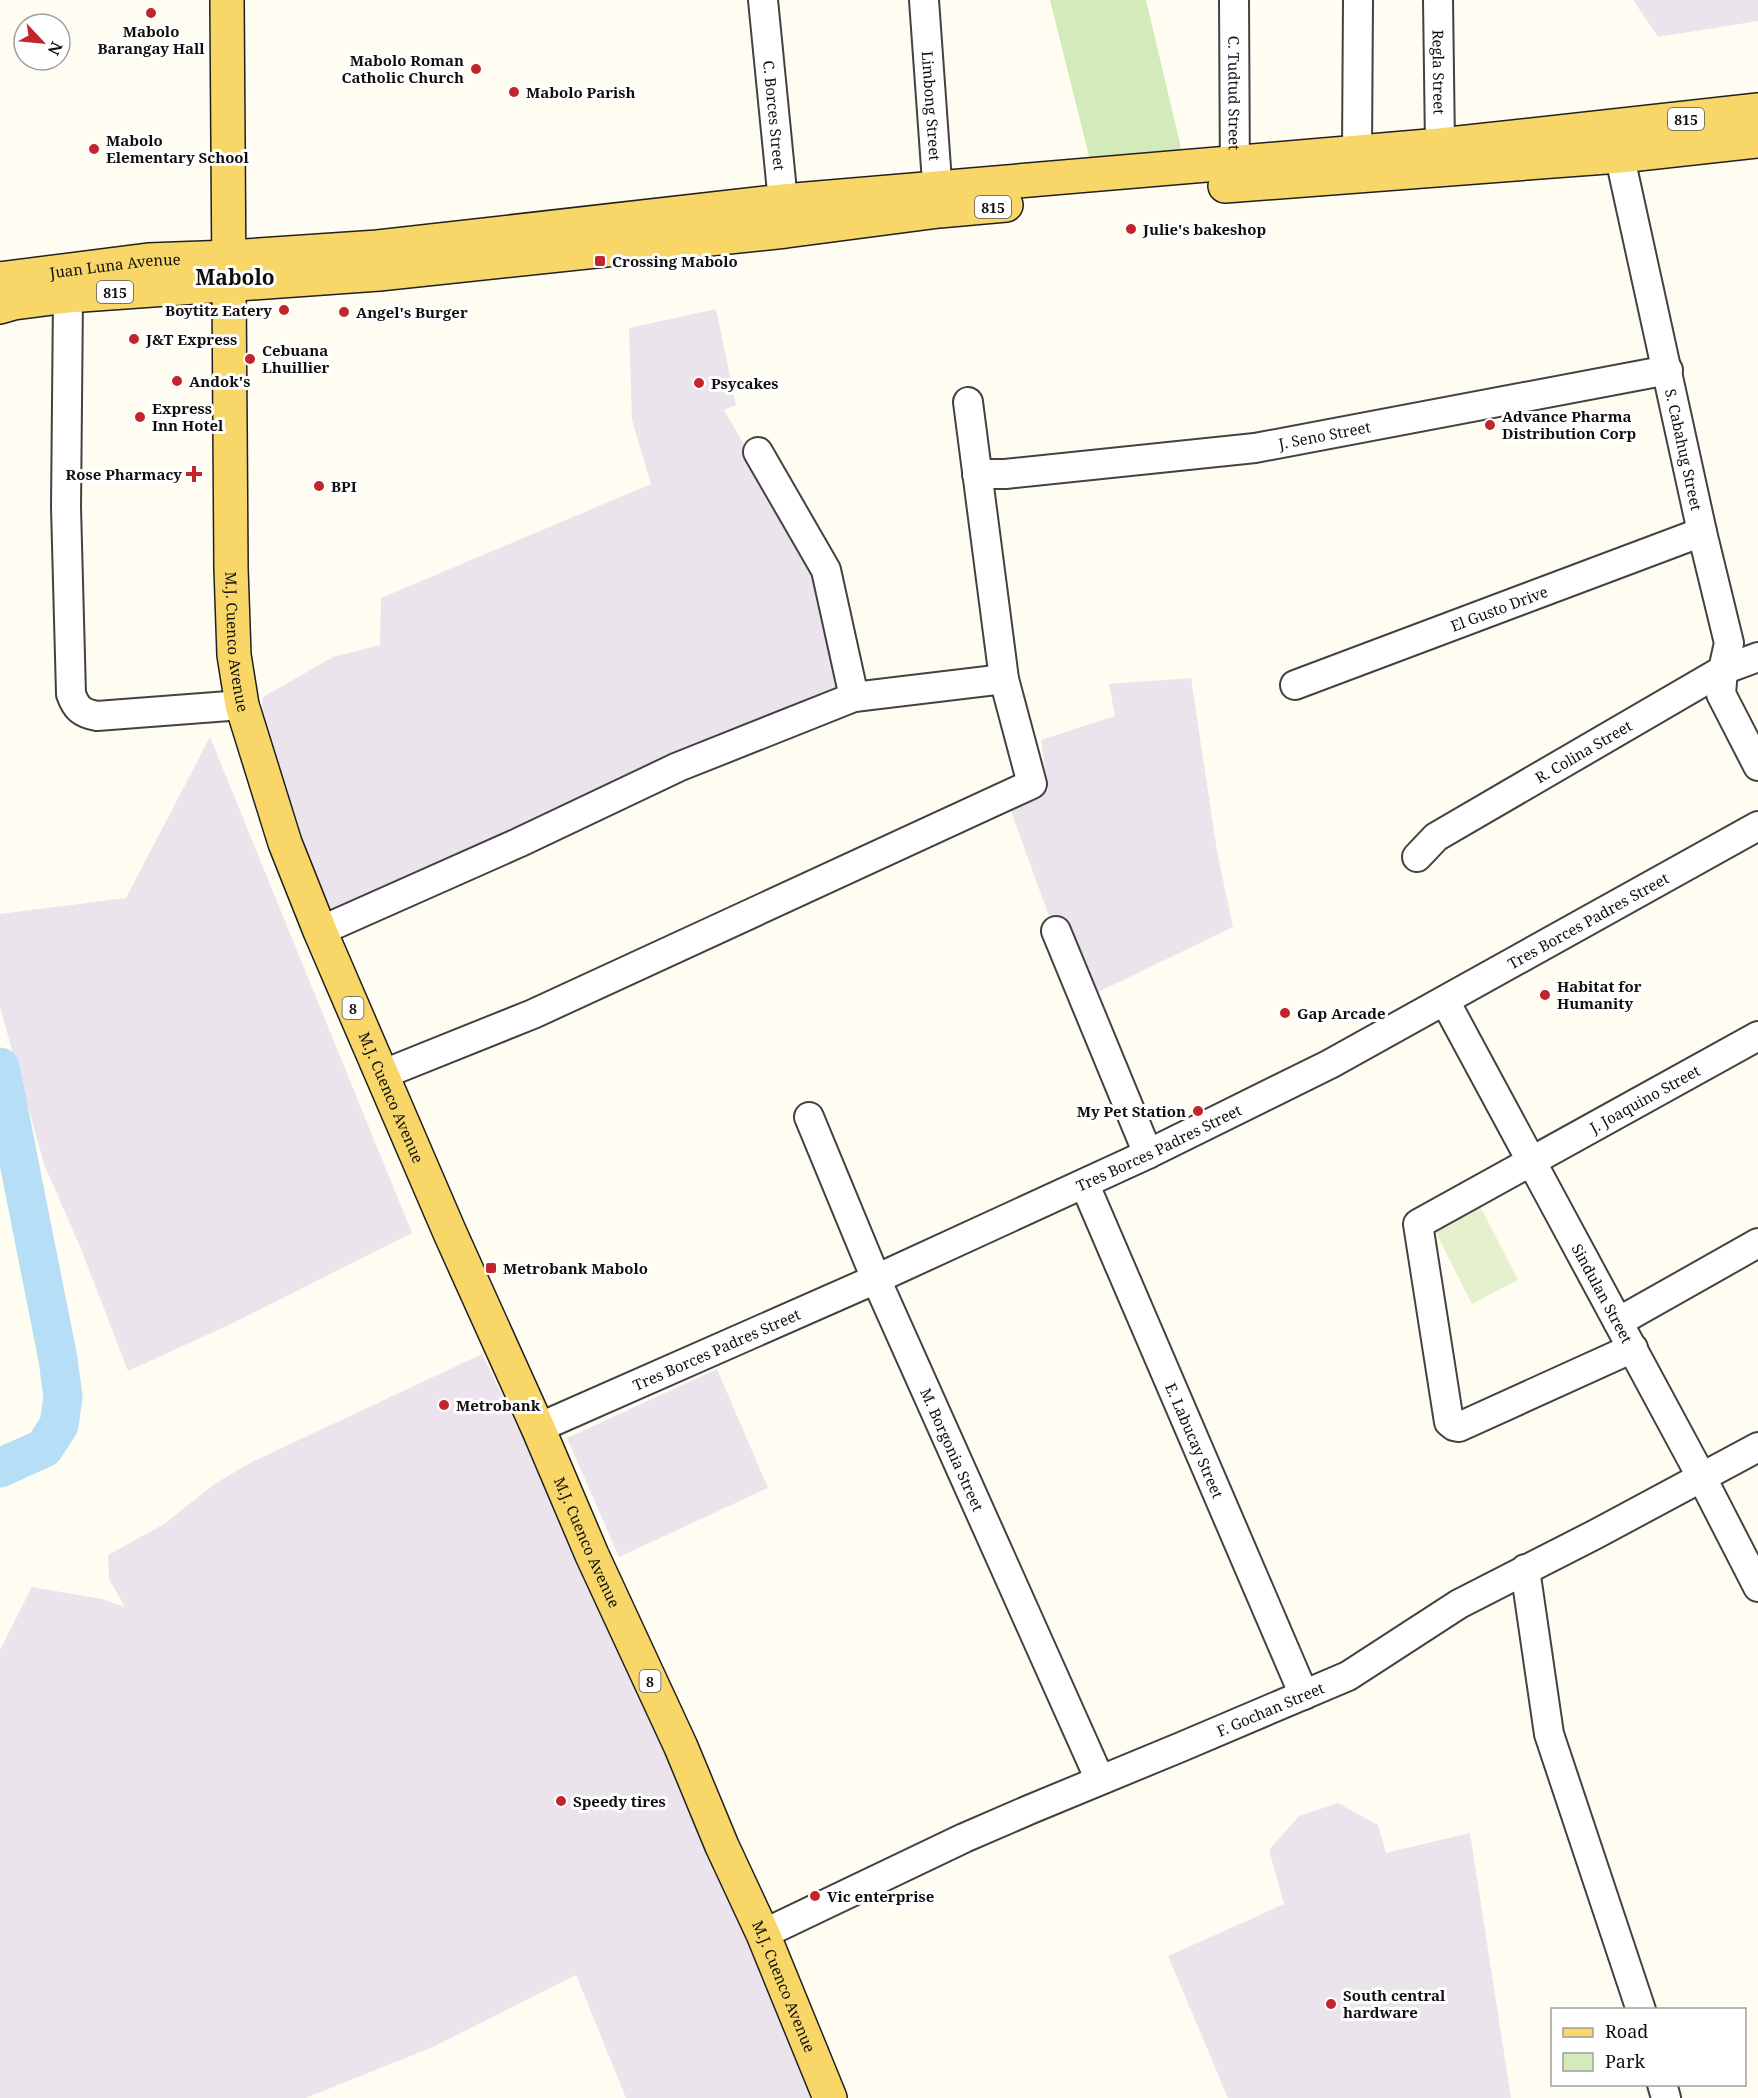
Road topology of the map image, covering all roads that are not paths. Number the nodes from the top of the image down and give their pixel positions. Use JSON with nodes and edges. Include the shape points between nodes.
{"nodes":[{"id":1,"x":227,"y":0,"type":"edge"},
{"id":2,"x":763,"y":0,"type":"edge"},
{"id":3,"x":924,"y":0,"type":"edge"},
{"id":4,"x":1234,"y":0,"type":"edge"},
{"id":5,"x":1358,"y":0,"type":"edge"},
{"id":6,"x":1438,"y":0,"type":"edge"},
{"id":7,"x":1758,"y":110,"type":"edge"},
{"id":8,"x":1616,"y":141,"type":"junction"},
{"id":9,"x":1758,"y":141,"type":"edge"},
{"id":10,"x":1440,"y":145,"type":"junction"},
{"id":11,"x":1357,"y":151,"type":"junction"},
{"id":12,"x":1234,"y":174,"type":"junction"},
{"id":13,"x":938,"y":200,"type":"junction"},
{"id":14,"x":784,"y":216,"type":"junction"},
{"id":15,"x":230,"y":272,"type":"junction"},
{"id":16,"x":0,"y":279,"type":"edge"},
{"id":17,"x":68,"y":296,"type":"junction"},
{"id":18,"x":0,"y":307,"type":"edge"},
{"id":19,"x":1668,"y":370,"type":"junction"},
{"id":20,"x":968,"y":402,"type":"dead end"},
{"id":21,"x":758,"y":452,"type":"dead end"},
{"id":22,"x":977,"y":474,"type":"junction"},
{"id":23,"x":1702,"y":532,"type":"junction"},
{"id":24,"x":1758,"y":657,"type":"edge"},
{"id":25,"x":1723,"y":670,"type":"junction"},
{"id":26,"x":1004,"y":679,"type":"junction"},
{"id":27,"x":1295,"y":685,"type":"dead end"},
{"id":28,"x":854,"y":697,"type":"junction"},
{"id":29,"x":242,"y":705,"type":"junction"},
{"id":30,"x":1758,"y":766,"type":"edge"},
{"id":31,"x":1758,"y":826,"type":"edge"},
{"id":32,"x":1417,"y":857,"type":"dead end"},
{"id":33,"x":320,"y":931,"type":"junction"},
{"id":34,"x":1056,"y":931,"type":"dead end"},
{"id":35,"x":1445,"y":1001,"type":"junction"},
{"id":36,"x":1758,"y":1036,"type":"edge"},
{"id":37,"x":381,"y":1075,"type":"junction"},
{"id":38,"x":809,"y":1117,"type":"dead end"},
{"id":39,"x":1148,"y":1154,"type":"junction"},
{"id":40,"x":1531,"y":1160,"type":"junction"},
{"id":41,"x":1085,"y":1185,"type":"junction"},
{"id":42,"x":1758,"y":1243,"type":"edge"},
{"id":43,"x":876,"y":1279,"type":"junction"},
{"id":44,"x":1618,"y":1322,"type":"junction"},
{"id":45,"x":1633,"y":1348,"type":"junction"},
{"id":46,"x":538,"y":1428,"type":"junction"},
{"id":47,"x":1758,"y":1447,"type":"edge"},
{"id":48,"x":1702,"y":1478,"type":"junction"},
{"id":49,"x":1525,"y":1569,"type":"junction"},
{"id":50,"x":1758,"y":1587,"type":"edge"},
{"id":51,"x":1304,"y":1695,"type":"junction"},
{"id":52,"x":1100,"y":1780,"type":"junction"},
{"id":53,"x":763,"y":1934,"type":"junction"},
{"id":54,"x":1640,"y":2008,"type":"edge"},
{"id":55,"x":830,"y":2098,"type":"edge"}],
"edges":[{"from":1,"to":15,"type":"main road","name":"M.J. Cuenco Avenue","number":"8"},
{"from":2,"to":14,"type":"street","name":"C. Borces Street"},
{"from":3,"to":13,"type":"street","name":"Limbong Street"},
{"from":4,"to":12,"type":"street","name":"C. Tudtud Street"},
{"from":5,"to":11,"type":"street"},
{"from":6,"to":10,"type":"street","name":"Regla Street"},
{"from":7,"to":8,"type":"main road","number":"815"},
{"from":8,"to":9,"type":"main road","number":"815"},
{"from":8,"to":10,"type":"main road","number":"815"},
{"from":8,"to":12,"type":"main road","number":"815"},
{"from":8,"to":19,"type":"street","name":"S. Cabahug Street"},
{"from":10,"to":11,"type":"main road","number":"815"},
{"from":11,"to":12,"type":"main road","number":"815"},
{"from":12,"to":13,"type":"main road","number":"815"},
{"from":13,"to":14,"type":"main road","number":"815"},
{"from":14,"to":15,"type":"main road","number":"815","via":[[379,274]]},
{"from":15,"to":16,"type":"main road","name":"Juan Luna Avenue","number":"815","via":[[148,260]]},
{"from":15,"to":17,"type":"main road","name":"Juan Luna Avenue","number":"815"},
{"from":15,"to":29,"type":"main road","name":"M.J. Cuenco Avenue","number":"8","via":[[231,568],[234,655]]},
{"from":17,"to":18,"type":"main road","name":"Juan Luna Avenue","number":"815"},
{"from":17,"to":29,"type":"street","via":[[66,507],[71,694],[75,705],[83,713],[97,716]]},
{"from":19,"to":22,"type":"street","name":"J. Seno Street","via":[[1255,448]]},
{"from":19,"to":23,"type":"street","name":"S. Cabahug Street"},
{"from":20,"to":22,"type":"street"},
{"from":21,"to":28,"type":"street","via":[[826,570]]},
{"from":22,"to":26,"type":"street"},
{"from":23,"to":25,"type":"street","name":"S. Cabahug Street","via":[[1729,643]]},
{"from":23,"to":27,"type":"street","name":"El Gusto Drive"},
{"from":24,"to":25,"type":"street","name":"R. Colina Street"},
{"from":25,"to":30,"type":"street","name":"S. Cabahug Street","via":[[1721,694]]},
{"from":25,"to":32,"type":"street","name":"R. Colina Street","via":[[1436,837]]},
{"from":26,"to":28,"type":"street"},
{"from":26,"to":37,"type":"street","via":[[1032,784],[533,1014]]},
{"from":28,"to":33,"type":"street","via":[[678,767]]},
{"from":29,"to":33,"type":"main road","name":"M.J. Cuenco Avenue","number":"8","via":[[285,843]]},
{"from":31,"to":35,"type":"street","name":"Tres Borces Padres Street"},
{"from":33,"to":37,"type":"main road","name":"M.J. Cuenco Avenue","number":"8"},
{"from":34,"to":39,"type":"street"},
{"from":35,"to":39,"type":"street","name":"Tres Borces Padres Street","via":[[1330,1064]]},
{"from":35,"to":40,"type":"street","name":"Sindulan Street"},
{"from":36,"to":40,"type":"street","name":"J. Joaquino Street"},
{"from":37,"to":46,"type":"main road","name":"M.J. Cuenco Avenue","number":"8"},
{"from":38,"to":43,"type":"street","name":"M. Borgonia Street"},
{"from":39,"to":41,"type":"street","name":"Tres Borces Padres Street"},
{"from":40,"to":44,"type":"street","name":"Sindulan Street"},
{"from":40,"to":45,"type":"street","name":"J. Joaquino Street","via":[[1418,1224],[1449,1422],[1459,1427]]},
{"from":41,"to":43,"type":"street","name":"Tres Borces Padres Street"},
{"from":41,"to":51,"type":"street","name":"E. Labucay Street"},
{"from":42,"to":44,"type":"street"},
{"from":43,"to":46,"type":"street","name":"Tres Borces Padres Street"},
{"from":43,"to":52,"type":"street","name":"M. Borgonia Street"},
{"from":44,"to":45,"type":"street","name":"Sindulan Street"},
{"from":45,"to":48,"type":"street","name":"Sindulan Street"},
{"from":46,"to":53,"type":"main road","name":"M.J. Cuenco Avenue","number":"8"},
{"from":47,"to":48,"type":"street","name":"F. Gochan Street"},
{"from":48,"to":49,"type":"street","name":"F. Gochan Street"},
{"from":48,"to":50,"type":"street","name":"Sindulan Street"},
{"from":49,"to":51,"type":"street","name":"F. Gochan Street","via":[[1459,1604],[1348,1676]]},
{"from":49,"to":54,"type":"street","via":[[1549,1734]]},
{"from":51,"to":52,"type":"street","name":"F. Gochan Street"},
{"from":52,"to":53,"type":"street","name":"F. Gochan Street","via":[[964,1838]]},
{"from":53,"to":55,"type":"main road","name":"M.J. Cuenco Avenue","number":"8"}]}
